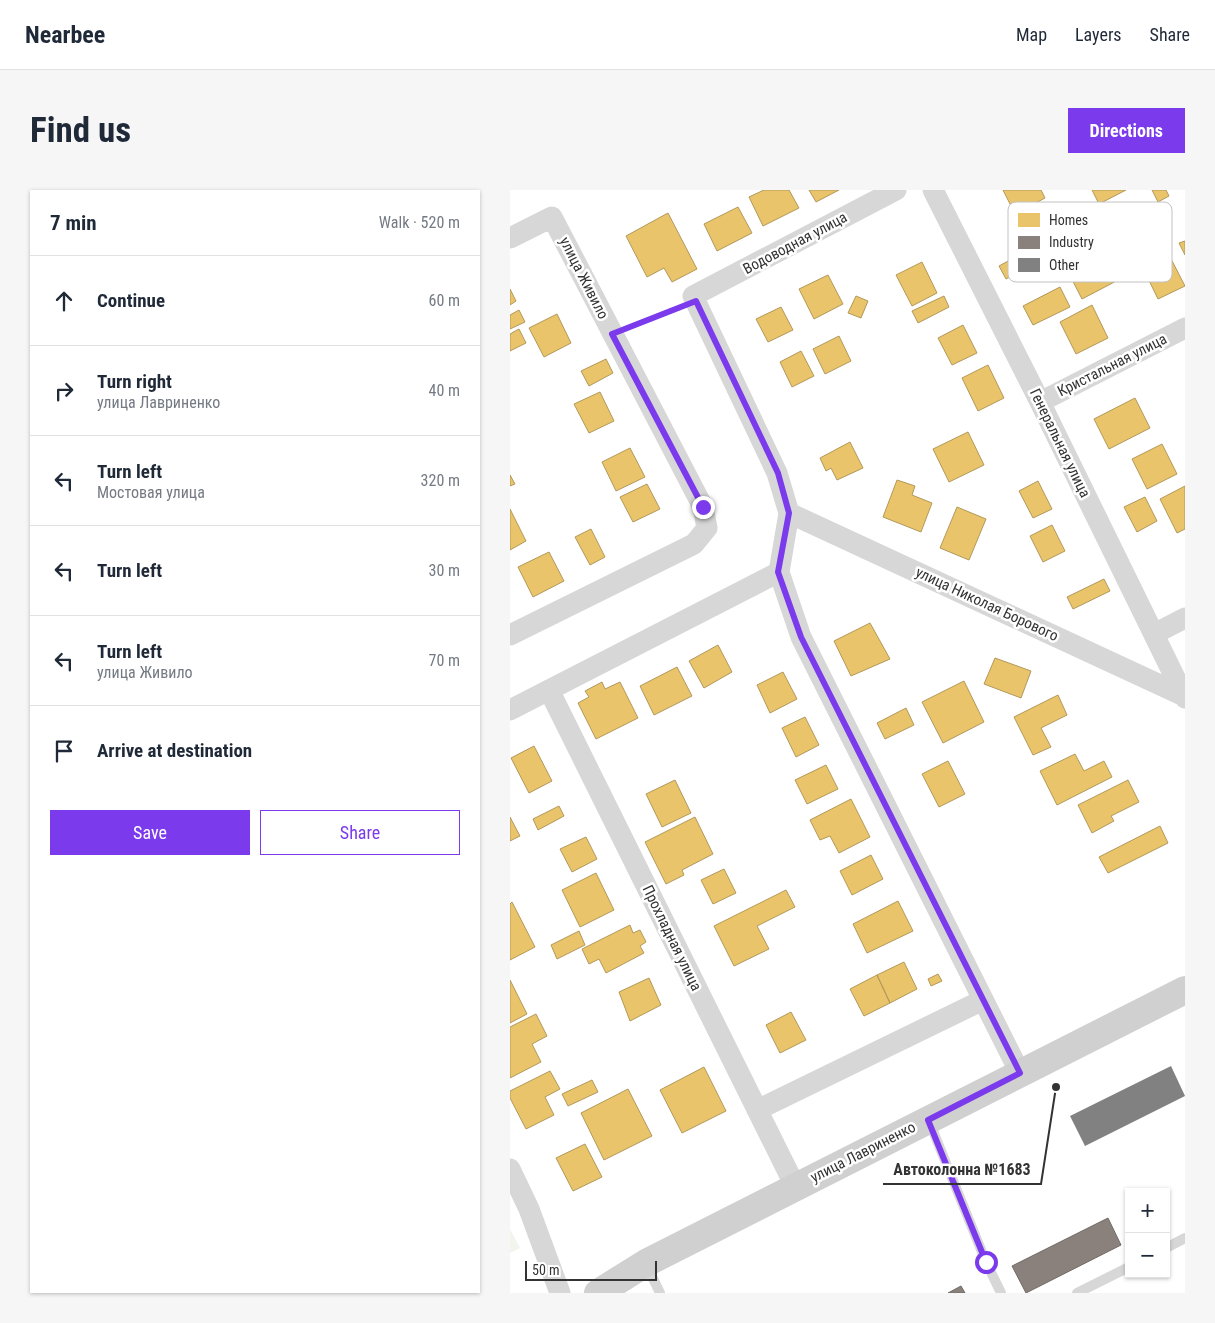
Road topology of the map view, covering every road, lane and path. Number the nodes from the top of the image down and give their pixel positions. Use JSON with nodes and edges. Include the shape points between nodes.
{"nodes":[{"id":1,"x":896,"y":190,"type":"edge"},
{"id":2,"x":933,"y":190,"type":"edge"},
{"id":3,"x":510,"y":238,"type":"edge"},
{"id":4,"x":695,"y":299,"type":"junction"},
{"id":5,"x":1185,"y":328,"type":"edge"},
{"id":6,"x":612,"y":334,"type":"junction"},
{"id":7,"x":1040,"y":402,"type":"junction"},
{"id":8,"x":789,"y":513,"type":"junction"},
{"id":9,"x":778,"y":572,"type":"junction"},
{"id":10,"x":1185,"y":618,"type":"edge"},
{"id":11,"x":1154,"y":634,"type":"junction"},
{"id":12,"x":510,"y":635,"type":"edge"},
{"id":13,"x":549,"y":690,"type":"junction"},
{"id":14,"x":1185,"y":697,"type":"edge"},
{"id":15,"x":510,"y":710,"type":"edge"},
{"id":16,"x":1185,"y":990,"type":"edge"},
{"id":17,"x":983,"y":1000,"type":"junction"},
{"id":18,"x":1020,"y":1073,"type":"junction"},
{"id":19,"x":757,"y":1110,"type":"junction"},
{"id":20,"x":928,"y":1120,"type":"junction"},
{"id":21,"x":510,"y":1169,"type":"edge"},
{"id":22,"x":795,"y":1186,"type":"junction"},
{"id":23,"x":1185,"y":1238,"type":"edge"},
{"id":24,"x":1170,"y":1246,"type":"edge"},
{"id":25,"x":646,"y":1263,"type":"junction"},
{"id":26,"x":1125,"y":1269,"type":"edge"},
{"id":27,"x":560,"y":1293,"type":"edge"},
{"id":28,"x":598,"y":1293,"type":"edge"},
{"id":29,"x":660,"y":1293,"type":"edge"},
{"id":30,"x":1001,"y":1293,"type":"edge"},
{"id":31,"x":1077,"y":1293,"type":"edge"}],
"edges":[{"from":1,"to":4,"type":"street","name":"Водоводная улица"},
{"from":2,"to":7,"type":"street","name":"Генеральная улица"},
{"from":3,"to":6,"type":"street","name":"улица Живило","via":[[552,217]]},
{"from":4,"to":6,"type":"path"},
{"from":4,"to":8,"type":"street","via":[[778,473]]},
{"from":5,"to":7,"type":"street","name":"Кристальная улица"},
{"from":6,"to":12,"type":"street","name":"улица Живило","via":[[703,507],[708,528],[694,544]]},
{"from":7,"to":11,"type":"street","name":"Генеральная улица"},
{"from":8,"to":9,"type":"street"},
{"from":8,"to":14,"type":"street","name":"улица Николая Борового"},
{"from":9,"to":13,"type":"street"},
{"from":9,"to":17,"type":"street","via":[[801,637]]},
{"from":10,"to":11,"type":"street"},
{"from":11,"to":14,"type":"street","name":"Генеральная улица"},
{"from":13,"to":15,"type":"street"},
{"from":13,"to":19,"type":"street","name":"Прохладная улица"},
{"from":16,"to":18,"type":"street","name":"улица Лавриненко"},
{"from":17,"to":18,"type":"street"},
{"from":17,"to":19,"type":"street"},
{"from":18,"to":20,"type":"street","name":"улица Лавриненко"},
{"from":19,"to":22,"type":"street","name":"Прохладная улица"},
{"from":20,"to":22,"type":"street","name":"улица Лавриненко"},
{"from":20,"to":30,"type":"lane"},
{"from":21,"to":27,"type":"street"},
{"from":22,"to":25,"type":"street","name":"улица Лавриненко"},
{"from":23,"to":24,"type":"lane"},
{"from":25,"to":28,"type":"street","name":"улица Лавриненко"},
{"from":25,"to":29,"type":"lane"},
{"from":26,"to":31,"type":"lane"}]}
